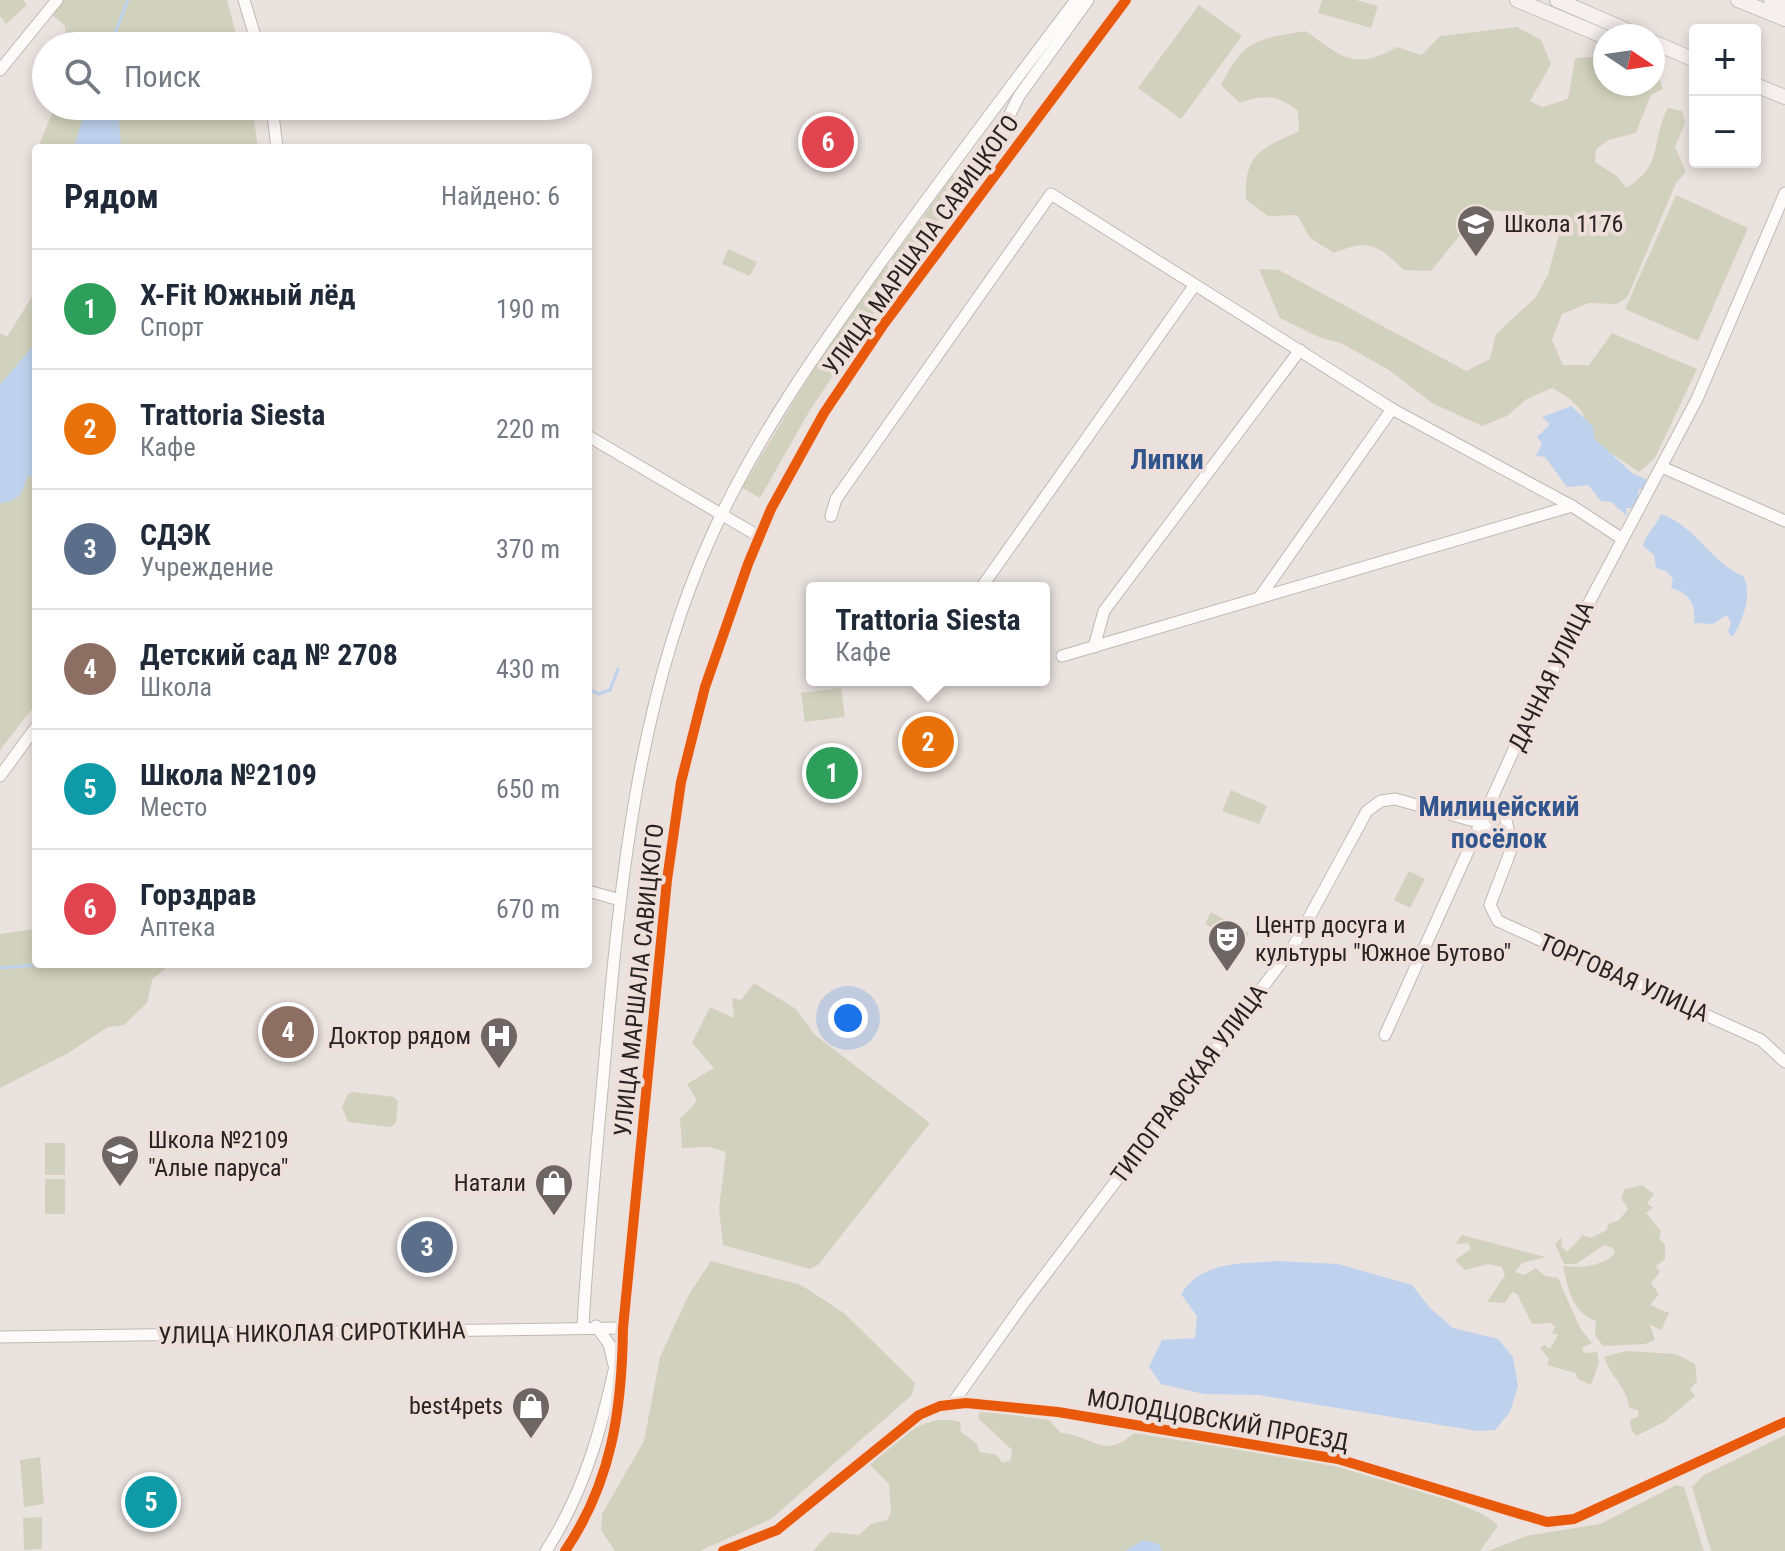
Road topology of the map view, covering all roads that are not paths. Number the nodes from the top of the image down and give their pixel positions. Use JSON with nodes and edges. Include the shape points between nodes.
{"nodes":[{"id":1,"x":57,"y":0,"type":"edge"},
{"id":2,"x":244,"y":0,"type":"edge"},
{"id":3,"x":1076,"y":0,"type":"edge"},
{"id":4,"x":1088,"y":0,"type":"edge"},
{"id":5,"x":1517,"y":0,"type":"edge"},
{"id":6,"x":1557,"y":0,"type":"edge"},
{"id":7,"x":1738,"y":0,"type":"edge"},
{"id":8,"x":1771,"y":0,"type":"edge"},
{"id":9,"x":1122,"y":2,"type":"edge"},
{"id":10,"x":1785,"y":8,"type":"edge"},
{"id":11,"x":1785,"y":19,"type":"edge"},
{"id":12,"x":1612,"y":24,"type":"edge"},
{"id":13,"x":254,"y":32,"type":"edge"},
{"id":14,"x":1593,"y":32,"type":"edge"},
{"id":15,"x":1665,"y":47,"type":"edge"},
{"id":16,"x":1665,"y":53,"type":"edge"},
{"id":17,"x":1689,"y":57,"type":"edge"},
{"id":18,"x":1689,"y":58,"type":"edge"},
{"id":19,"x":0,"y":70,"type":"edge"},
{"id":20,"x":1761,"y":87,"type":"edge"},
{"id":21,"x":1785,"y":97,"type":"edge"},
{"id":22,"x":274,"y":120,"type":"edge"},
{"id":23,"x":277,"y":144,"type":"edge"},
{"id":24,"x":1785,"y":193,"type":"edge"},
{"id":25,"x":949,"y":236,"type":"junction"},
{"id":26,"x":1194,"y":286,"type":"junction"},
{"id":27,"x":1300,"y":350,"type":"junction"},
{"id":28,"x":1392,"y":409,"type":"junction"},
{"id":29,"x":592,"y":438,"type":"edge"},
{"id":30,"x":1664,"y":468,"type":"junction"},
{"id":31,"x":1572,"y":506,"type":"junction"},
{"id":32,"x":722,"y":514,"type":"junction"},
{"id":33,"x":831,"y":516,"type":"dead end"},
{"id":34,"x":1785,"y":521,"type":"edge"},
{"id":35,"x":760,"y":537,"type":"junction"},
{"id":36,"x":1621,"y":538,"type":"junction"},
{"id":37,"x":985,"y":582,"type":"edge"},
{"id":38,"x":1259,"y":598,"type":"junction"},
{"id":39,"x":1094,"y":647,"type":"junction"},
{"id":40,"x":1062,"y":656,"type":"dead end"},
{"id":41,"x":32,"y":735,"type":"edge"},
{"id":42,"x":0,"y":776,"type":"edge"},
{"id":43,"x":1492,"y":800,"type":"junction"},
{"id":44,"x":1481,"y":823,"type":"junction"},
{"id":45,"x":1508,"y":836,"type":"junction"},
{"id":46,"x":592,"y":892,"type":"edge"},
{"id":47,"x":620,"y":900,"type":"junction"},
{"id":48,"x":1385,"y":1035,"type":"dead end"},
{"id":49,"x":1785,"y":1062,"type":"edge"},
{"id":50,"x":583,"y":1326,"type":"junction"},
{"id":51,"x":596,"y":1326,"type":"junction"},
{"id":52,"x":623,"y":1330,"type":"junction"},
{"id":53,"x":0,"y":1337,"type":"edge"},
{"id":54,"x":615,"y":1370,"type":"junction"},
{"id":55,"x":952,"y":1404,"type":"junction"},
{"id":56,"x":1785,"y":1422,"type":"edge"},
{"id":57,"x":546,"y":1551,"type":"edge"},
{"id":58,"x":565,"y":1551,"type":"edge"},
{"id":59,"x":723,"y":1551,"type":"edge"}],
"edges":[{"from":1,"to":19,"type":"street"},
{"from":2,"to":13,"type":"street"},
{"from":3,"to":32,"type":"street","via":[[816,353]]},
{"from":4,"to":25,"type":"street","via":[[1010,112]]},
{"from":5,"to":14,"type":"main road"},
{"from":6,"to":12,"type":"main road"},
{"from":7,"to":11,"type":"main road"},
{"from":8,"to":10,"type":"main road"},
{"from":9,"to":25,"type":"street","name":"УЛИЦА МАРШАЛА САВИЦКОГО"},
{"from":15,"to":17,"type":"main road"},
{"from":16,"to":18,"type":"main road"},
{"from":20,"to":21,"type":"main road"},
{"from":22,"to":23,"type":"street"},
{"from":24,"to":30,"type":"street","name":"ДАЧНАЯ УЛИЦА"},
{"from":25,"to":35,"type":"street","name":"УЛИЦА МАРШАЛА САВИЦКОГО","via":[[824,413]]},
{"from":26,"to":27,"type":"street"},
{"from":26,"to":33,"type":"street","via":[[1051,194],[836,499]]},
{"from":26,"to":37,"type":"street"},
{"from":27,"to":28,"type":"street"},
{"from":27,"to":39,"type":"street","via":[[1104,611]]},
{"from":28,"to":31,"type":"street"},
{"from":28,"to":38,"type":"street"},
{"from":29,"to":32,"type":"street"},
{"from":30,"to":34,"type":"street"},
{"from":30,"to":36,"type":"street","name":"ДАЧНАЯ УЛИЦА"},
{"from":31,"to":36,"type":"street"},
{"from":31,"to":38,"type":"street"},
{"from":32,"to":35,"type":"street"},
{"from":32,"to":47,"type":"street","via":[[698,570],[658,700],[632,804]]},
{"from":35,"to":52,"type":"street","name":"УЛИЦА МАРШАЛА САВИЦКОГО","via":[[709,673],[681,782]]},
{"from":36,"to":43,"type":"street","name":"ДАЧНАЯ УЛИЦА"},
{"from":38,"to":39,"type":"street"},
{"from":39,"to":40,"type":"street"},
{"from":41,"to":42,"type":"street"},
{"from":43,"to":44,"type":"street","name":"ДАЧНАЯ УЛИЦА"},
{"from":43,"to":45,"type":"street","via":[[1504,811]]},
{"from":44,"to":45,"type":"street"},
{"from":44,"to":48,"type":"street","name":"ДАЧНАЯ УЛИЦА"},
{"from":44,"to":55,"type":"street","name":"ТИПОГРАФСКАЯ УЛИЦА","via":[[1395,799],[1367,811],[1293,947]]},
{"from":45,"to":49,"type":"street","name":"ТОРГОВАЯ УЛИЦА","via":[[1512,853],[1490,905],[1498,921],[1761,1040]]},
{"from":46,"to":47,"type":"street"},
{"from":47,"to":50,"type":"street"},
{"from":50,"to":51,"type":"street","name":"УЛИЦА НИКОЛАЯ СИРОТКИНА"},
{"from":50,"to":53,"type":"street","name":"УЛИЦА НИКОЛАЯ СИРОТКИНА"},
{"from":51,"to":52,"type":"street","name":"УЛИЦА НИКОЛАЯ СИРОТКИНА"},
{"from":51,"to":54,"type":"street","via":[[609,1344]]},
{"from":52,"to":54,"type":"street"},
{"from":52,"to":58,"type":"street","name":"УЛИЦА МАРШАЛА САВИЦКОГО","via":[[625,1362],[613,1444],[596,1496]]},
{"from":54,"to":57,"type":"street","via":[[584,1481]]},
{"from":55,"to":56,"type":"street","name":"МОЛОДЦОВСКИЙ ПРОЕЗД","via":[[1058,1412],[1338,1459],[1547,1522],[1574,1519]]},
{"from":55,"to":59,"type":"street","via":[[919,1415],[777,1530]]}]}
